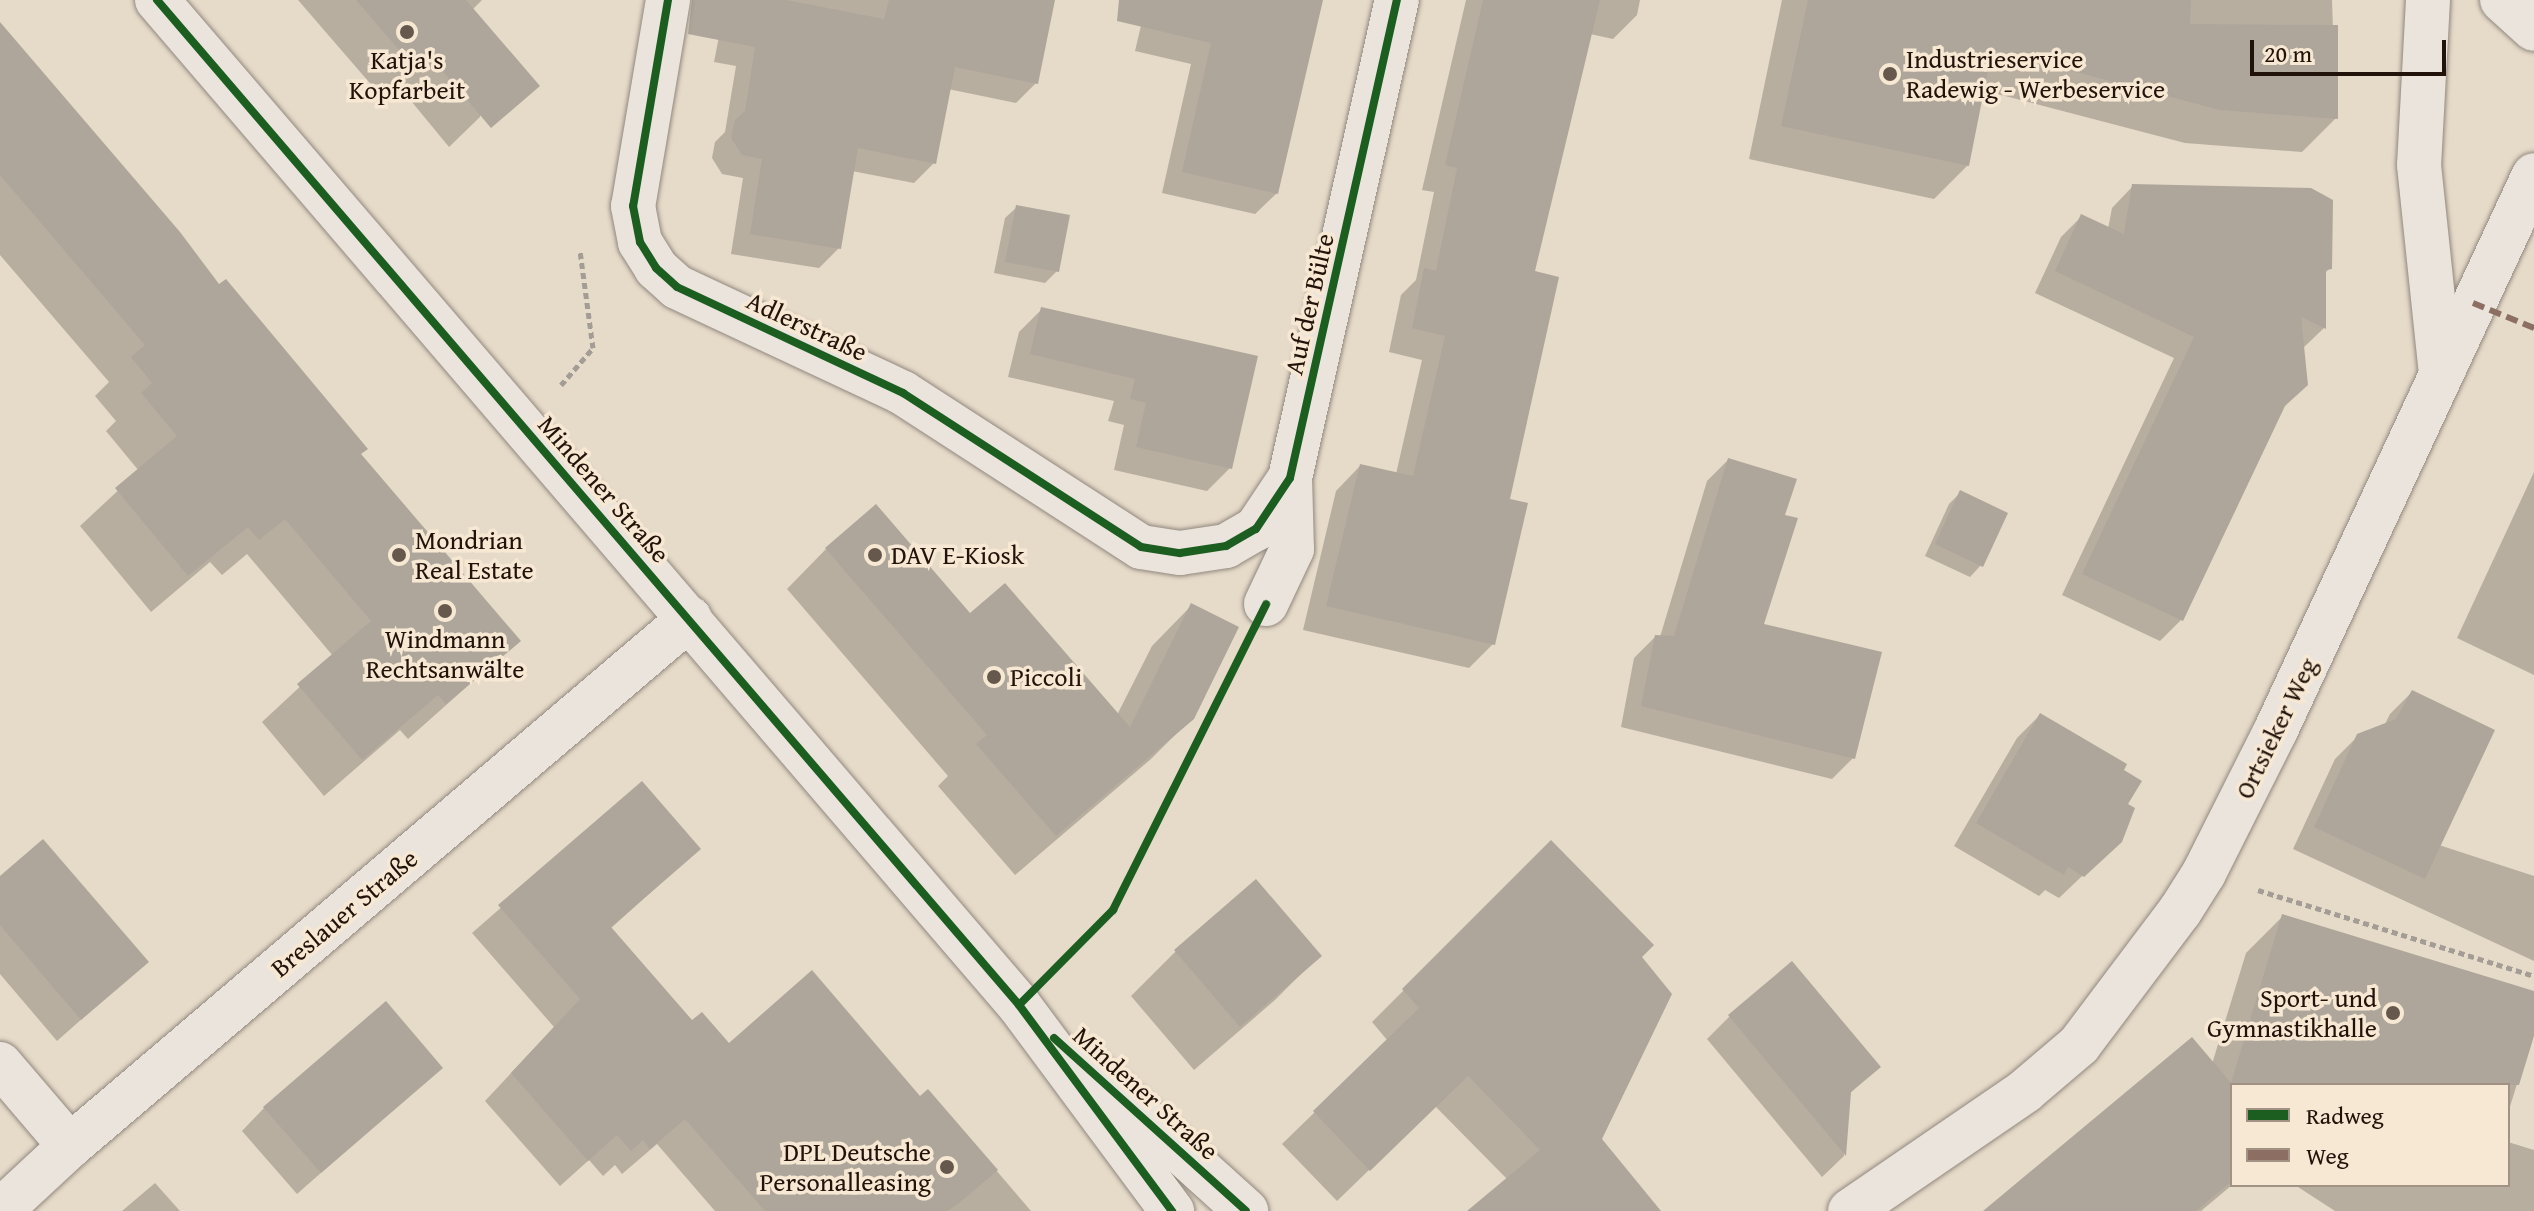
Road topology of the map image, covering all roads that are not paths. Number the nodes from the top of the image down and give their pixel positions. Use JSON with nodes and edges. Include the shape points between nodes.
{"nodes":[{"id":1,"x":157,"y":0,"type":"edge"},
{"id":2,"x":668,"y":0,"type":"edge"},
{"id":3,"x":1397,"y":0,"type":"edge"},
{"id":4,"x":2428,"y":0,"type":"edge"},
{"id":5,"x":2502,"y":0,"type":"edge"},
{"id":6,"x":2534,"y":29,"type":"edge"},
{"id":7,"x":2534,"y":175,"type":"edge"},
{"id":8,"x":2441,"y":374,"type":"junction"},
{"id":9,"x":1290,"y":478,"type":"junction"},
{"id":10,"x":1180,"y":553,"type":"joint"},
{"id":11,"x":1266,"y":604,"type":"dead end"},
{"id":12,"x":690,"y":618,"type":"junction"},
{"id":13,"x":1019,"y":1005,"type":"junction"},
{"id":14,"x":0,"y":1064,"type":"edge"},
{"id":15,"x":70,"y":1146,"type":"junction"},
{"id":16,"x":1880,"y":1199,"type":"edge"},
{"id":17,"x":1,"y":1211,"type":"edge"},
{"id":18,"x":1172,"y":1211,"type":"edge"},
{"id":19,"x":1246,"y":1211,"type":"edge"},
{"id":20,"x":1850,"y":1211,"type":"edge"}],
"edges":[{"from":1,"to":12,"type":"street","name":"Mindener Straße"},
{"from":2,"to":10,"type":"street","name":"Adlerstraße","via":[[633,206],[640,242],[656,268],[677,287],[903,393],[1141,547]]},
{"from":3,"to":9,"type":"street","name":"Auf der Bülte"},
{"from":4,"to":8,"type":"street","via":[[2419,165]]},
{"from":5,"to":6,"type":"street"},
{"from":7,"to":8,"type":"street","name":"Ortsieker Weg"},
{"from":8,"to":16,"type":"street","name":"Ortsieker Weg","via":[[2275,732],[2180,911],[2079,1045]]},
{"from":9,"to":10,"type":"street","name":"Auf der Bülte","via":[[1256,529],[1226,546]]},
{"from":9,"to":11,"type":"street","name":"Auf der Bülte","via":[[1292,549]]},
{"from":12,"to":13,"type":"street","name":"Mindener Straße"},
{"from":12,"to":15,"type":"street","name":"Breslauer Straße"},
{"from":13,"to":18,"type":"street","name":"Mindener Straße"},
{"from":13,"to":19,"type":"street","name":"Mindener Straße"},
{"from":14,"to":15,"type":"street"},
{"from":15,"to":17,"type":"street","name":"Breslauer Straße"},
{"from":16,"to":20,"type":"street","name":"Ortsieker Weg"}]}
